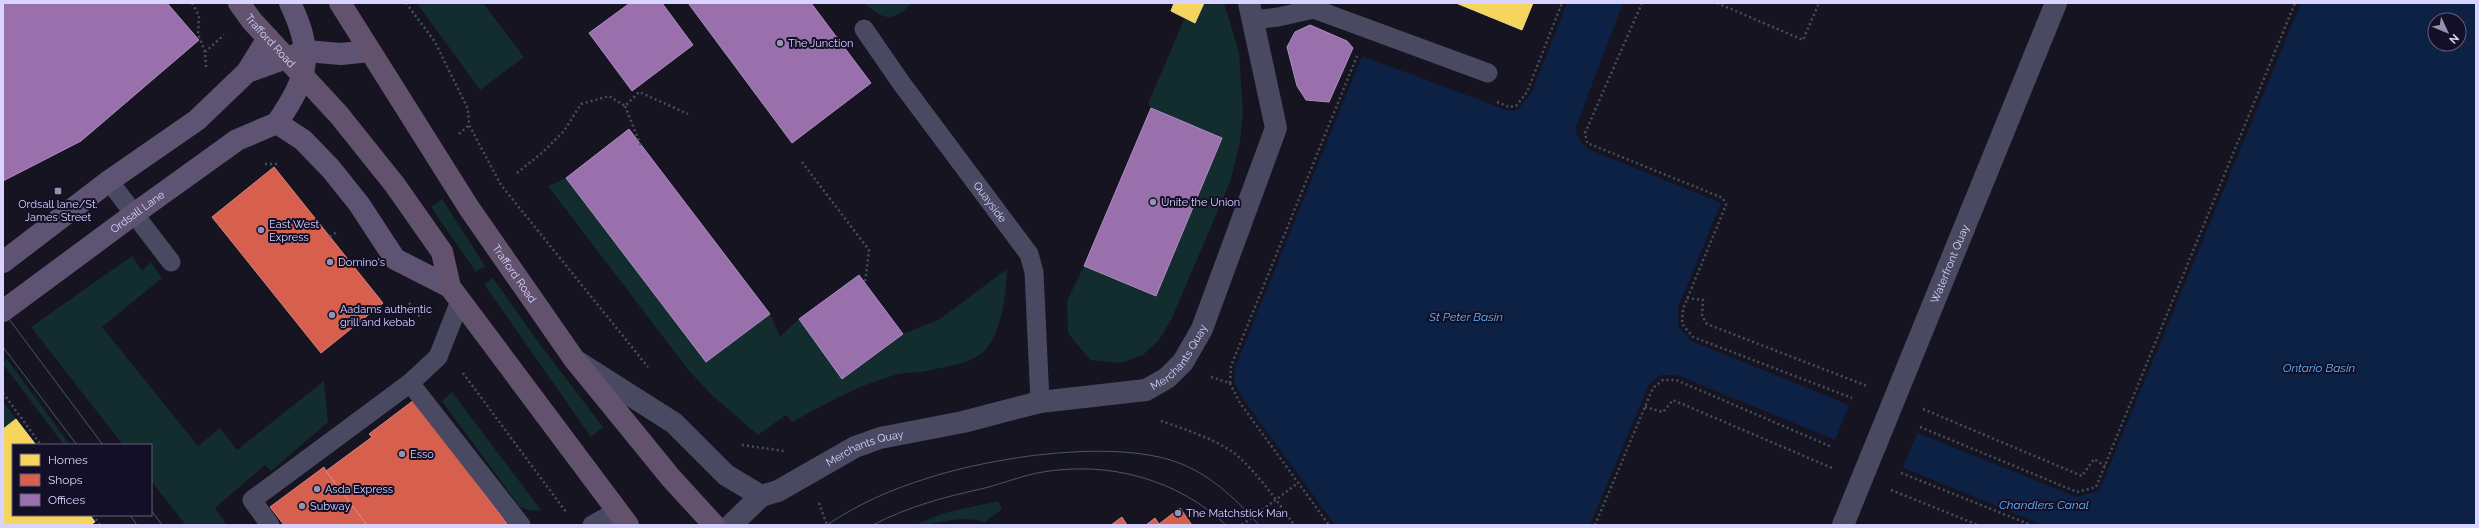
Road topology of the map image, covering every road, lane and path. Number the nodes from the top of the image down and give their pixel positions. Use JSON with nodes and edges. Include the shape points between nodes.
{"nodes":[{"id":1,"x":192,"y":3,"type":"edge"},
{"id":2,"x":239,"y":3,"type":"edge"},
{"id":3,"x":290,"y":3,"type":"edge"},
{"id":4,"x":340,"y":3,"type":"edge"},
{"id":5,"x":406,"y":3,"type":"edge"},
{"id":6,"x":1642,"y":3,"type":"edge"},
{"id":7,"x":1717,"y":3,"type":"edge"},
{"id":8,"x":1819,"y":3,"type":"edge"},
{"id":9,"x":2056,"y":3,"type":"edge"},
{"id":10,"x":2295,"y":3,"type":"edge"},
{"id":11,"x":1251,"y":12,"type":"edge"},
{"id":12,"x":864,"y":29,"type":"dead end"},
{"id":13,"x":268,"y":38,"type":"junction"},
{"id":14,"x":306,"y":51,"type":"junction"},
{"id":15,"x":370,"y":51,"type":"junction"},
{"id":16,"x":206,"y":52,"type":"dead end"},
{"id":17,"x":1358,"y":54,"type":"dead end"},
{"id":18,"x":286,"y":58,"type":"junction"},
{"id":19,"x":247,"y":72,"type":"junction"},
{"id":20,"x":1488,"y":73,"type":"dead end"},
{"id":21,"x":304,"y":77,"type":"junction"},
{"id":22,"x":625,"y":106,"type":"junction"},
{"id":23,"x":688,"y":114,"type":"dead end"},
{"id":24,"x":277,"y":123,"type":"junction"},
{"id":25,"x":641,"y":146,"type":"dead end"},
{"id":26,"x":802,"y":162,"type":"dead end"},
{"id":27,"x":517,"y":172,"type":"dead end"},
{"id":28,"x":109,"y":181,"type":"junction"},
{"id":29,"x":134,"y":214,"type":"junction"},
{"id":30,"x":338,"y":231,"type":"dead end"},
{"id":31,"x":330,"y":237,"type":"dead end"},
{"id":32,"x":3,"y":262,"type":"edge"},
{"id":33,"x":171,"y":262,"type":"dead end"},
{"id":34,"x":865,"y":283,"type":"dead end"},
{"id":35,"x":455,"y":294,"type":"junction"},
{"id":36,"x":1687,"y":298,"type":"junction"},
{"id":37,"x":3,"y":311,"type":"edge"},
{"id":38,"x":574,"y":359,"type":"junction"},
{"id":39,"x":649,"y":368,"type":"dead end"},
{"id":40,"x":1206,"y":375,"type":"dead end"},
{"id":41,"x":1840,"y":375,"type":"dead end"},
{"id":42,"x":410,"y":383,"type":"junction"},
{"id":43,"x":1230,"y":383,"type":"junction"},
{"id":44,"x":3,"y":393,"type":"edge"},
{"id":45,"x":1852,"y":398,"type":"dead end"},
{"id":46,"x":1040,"y":402,"type":"junction"},
{"id":47,"x":1645,"y":407,"type":"junction"},
{"id":48,"x":1946,"y":419,"type":"dead end"},
{"id":49,"x":1161,"y":421,"type":"dead end"},
{"id":50,"x":1920,"y":427,"type":"dead end"},
{"id":51,"x":40,"y":444,"type":"edge"},
{"id":52,"x":740,"y":444,"type":"dead end"},
{"id":53,"x":1832,"y":447,"type":"dead end"},
{"id":54,"x":783,"y":451,"type":"dead end"},
{"id":55,"x":2105,"y":466,"type":"junction"},
{"id":56,"x":1836,"y":470,"type":"dead end"},
{"id":57,"x":1901,"y":473,"type":"dead end"},
{"id":58,"x":1298,"y":483,"type":"junction"},
{"id":59,"x":1885,"y":487,"type":"dead end"},
{"id":60,"x":761,"y":496,"type":"junction"},
{"id":61,"x":1276,"y":499,"type":"junction"},
{"id":62,"x":820,"y":504,"type":"dead end"},
{"id":63,"x":94,"y":516,"type":"edge"},
{"id":64,"x":623,"y":518,"type":"edge"},
{"id":65,"x":100,"y":525,"type":"edge"},
{"id":66,"x":270,"y":525,"type":"edge"},
{"id":67,"x":522,"y":525,"type":"edge"},
{"id":68,"x":592,"y":525,"type":"edge"},
{"id":69,"x":714,"y":525,"type":"edge"},
{"id":70,"x":731,"y":525,"type":"edge"},
{"id":71,"x":827,"y":525,"type":"edge"},
{"id":72,"x":1242,"y":525,"type":"edge"},
{"id":73,"x":1294,"y":525,"type":"edge"},
{"id":74,"x":1329,"y":525,"type":"edge"},
{"id":75,"x":1595,"y":525,"type":"edge"},
{"id":76,"x":1843,"y":525,"type":"edge"},
{"id":77,"x":1978,"y":525,"type":"edge"},
{"id":78,"x":2031,"y":525,"type":"edge"}],
"edges":[{"from":1,"to":16,"type":"path","via":[[199,16],[198,34]]},
{"from":2,"to":13,"type":"highway","name":"Trafford Road"},
{"from":3,"to":14,"type":"main road","via":[[299,22]]},
{"from":4,"to":15,"type":"highway","name":"Trafford Road"},
{"from":5,"to":39,"type":"path","via":[[435,42],[468,109],[469,125],[501,185]]},
{"from":6,"to":36,"type":"path","via":[[1585,133],[1587,143],[1723,198],[1726,205]]},
{"from":7,"to":8,"type":"path","via":[[1804,40]]},
{"from":9,"to":76,"type":"street","name":"Waterfront Quay"},
{"from":10,"to":55,"type":"path"},
{"from":11,"to":20,"type":"lane","via":[[1278,17],[1314,8]]},
{"from":11,"to":46,"type":"street","name":"Merchants Quay","via":[[1276,128],[1202,329],[1183,362],[1167,378],[1146,390]]},
{"from":12,"to":46,"type":"lane","name":"Quayside","via":[[1029,254],[1034,272]]},
{"from":13,"to":18,"type":"highway","name":"Trafford Road"},
{"from":13,"to":19,"type":"main road"},
{"from":14,"to":15,"type":"main road","via":[[341,54]]},
{"from":14,"to":18,"type":"main road"},
{"from":14,"to":21,"type":"main road"},
{"from":15,"to":38,"type":"highway","name":"Trafford Road","via":[[469,208]]},
{"from":17,"to":43,"type":"path","via":[[1231,366]]},
{"from":18,"to":19,"type":"main road"},
{"from":18,"to":21,"type":"highway","name":"Trafford Road"},
{"from":19,"to":28,"type":"main road","via":[[197,120]]},
{"from":21,"to":24,"type":"main road","name":"Trafford Road","via":[[296,95]]},
{"from":21,"to":35,"type":"highway","name":"Trafford Road","via":[[339,115],[395,185],[442,252]]},
{"from":22,"to":23,"type":"path","via":[[639,92]]},
{"from":22,"to":25,"type":"path"},
{"from":22,"to":27,"type":"path","via":[[609,96],[581,104],[564,131]]},
{"from":24,"to":29,"type":"main road","name":"Ordsall Lane","via":[[237,140]]},
{"from":24,"to":35,"type":"main road","via":[[303,140],[331,169],[359,204],[395,259]]},
{"from":26,"to":34,"type":"path","via":[[869,250]]},
{"from":28,"to":29,"type":"lane"},
{"from":28,"to":32,"type":"main road"},
{"from":29,"to":33,"type":"lane"},
{"from":29,"to":37,"type":"main road","name":"Ordsall Lane"},
{"from":30,"to":31,"type":"path"},
{"from":35,"to":42,"type":"lane","via":[[438,357]]},
{"from":35,"to":64,"type":"highway","name":"Trafford Road"},
{"from":36,"to":41,"type":"path","via":[[1702,300],[1702,316],[1707,324]]},
{"from":36,"to":45,"type":"path","via":[[1682,324],[1693,337]]},
{"from":38,"to":60,"type":"street","via":[[674,423],[726,475]]},
{"from":38,"to":69,"type":"highway","name":"Trafford Road","via":[[671,478]]},
{"from":40,"to":43,"type":"path"},
{"from":42,"to":66,"type":"lane","via":[[252,500]]},
{"from":42,"to":67,"type":"lane"},
{"from":43,"to":58,"type":"path","via":[[1240,403]]},
{"from":44,"to":51,"type":"path"},
{"from":46,"to":60,"type":"street","name":"Merchants Quay","via":[[963,422],[880,438],[855,447],[778,491]]},
{"from":47,"to":53,"type":"path","via":[[1653,388],[1663,380],[1676,380]]},
{"from":47,"to":56,"type":"path","via":[[1662,412],[1673,400]]},
{"from":47,"to":75,"type":"path"},
{"from":48,"to":55,"type":"path","via":[[2082,476],[2094,460]]},
{"from":49,"to":61,"type":"path","via":[[1201,435],[1240,457]]},
{"from":50,"to":55,"type":"path","via":[[2077,492],[2096,487]]},
{"from":52,"to":54,"type":"path","via":[[752,448]]},
{"from":57,"to":78,"type":"path"},
{"from":58,"to":61,"type":"path"},
{"from":58,"to":74,"type":"path"},
{"from":59,"to":77,"type":"path"},
{"from":60,"to":70,"type":"street","name":"Merchants Quay"},
{"from":61,"to":72,"type":"path"},
{"from":61,"to":73,"type":"path"},
{"from":62,"to":71,"type":"path"},
{"from":63,"to":65,"type":"path"},
{"from":64,"to":68,"type":"lane"}]}
